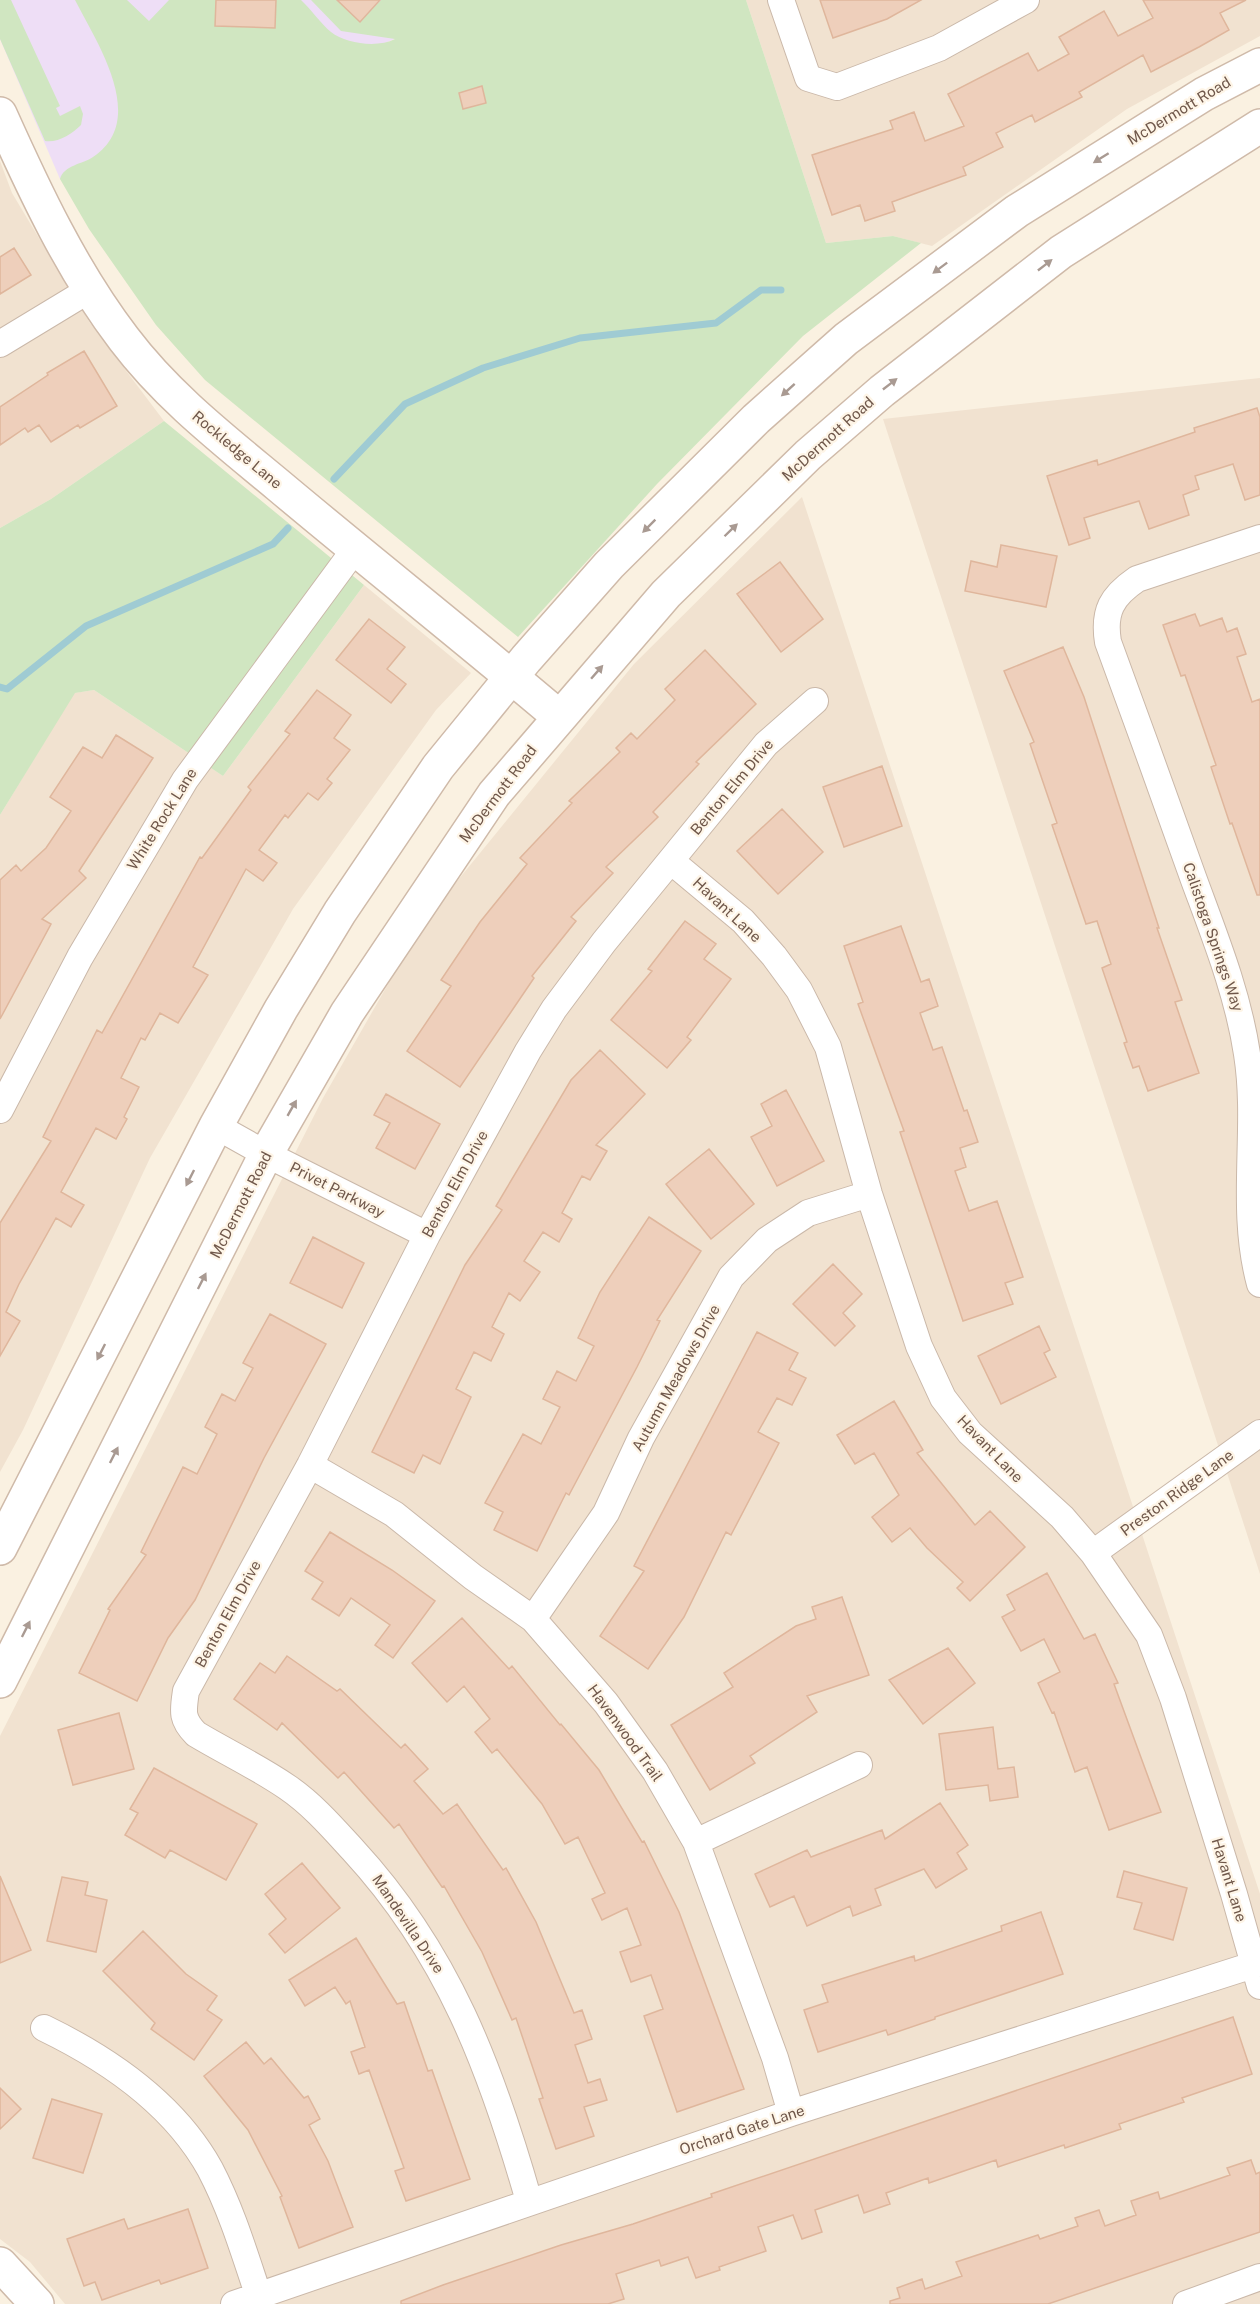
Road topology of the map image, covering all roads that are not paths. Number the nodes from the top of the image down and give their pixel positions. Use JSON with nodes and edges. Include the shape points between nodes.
{"nodes":[{"id":1,"x":782,"y":0,"type":"edge"},
{"id":2,"x":1026,"y":0,"type":"edge"},
{"id":3,"x":1260,"y":64,"type":"edge"},
{"id":4,"x":0,"y":114,"type":"edge"},
{"id":5,"x":1260,"y":126,"type":"edge"},
{"id":6,"x":89,"y":290,"type":"junction"},
{"id":7,"x":0,"y":344,"type":"edge"},
{"id":8,"x":1260,"y":538,"type":"edge"},
{"id":9,"x":343,"y":540,"type":"junction"},
{"id":10,"x":511,"y":676,"type":"junction"},
{"id":11,"x":815,"y":701,"type":"dead end"},
{"id":12,"x":558,"y":716,"type":"junction"},
{"id":13,"x":671,"y":861,"type":"junction"},
{"id":14,"x":0,"y":1110,"type":"edge"},
{"id":15,"x":216,"y":1126,"type":"junction"},
{"id":16,"x":266,"y":1154,"type":"junction"},
{"id":17,"x":869,"y":1194,"type":"junction"},
{"id":18,"x":427,"y":1235,"type":"junction"},
{"id":19,"x":1260,"y":1284,"type":"edge"},
{"id":20,"x":1260,"y":1433,"type":"edge"},
{"id":21,"x":310,"y":1465,"type":"junction"},
{"id":22,"x":0,"y":1548,"type":"edge"},
{"id":23,"x":1093,"y":1553,"type":"junction"},
{"id":24,"x":533,"y":1619,"type":"junction"},
{"id":25,"x":0,"y":1681,"type":"edge"},
{"id":26,"x":185,"y":1723,"type":"joint"},
{"id":27,"x":859,"y":1765,"type":"dead end"},
{"id":28,"x":696,"y":1842,"type":"junction"},
{"id":29,"x":1257,"y":1976,"type":"edge"},
{"id":30,"x":44,"y":2028,"type":"dead end"},
{"id":31,"x":791,"y":2113,"type":"junction"},
{"id":32,"x":529,"y":2201,"type":"junction"},
{"id":33,"x":0,"y":2264,"type":"edge"},
{"id":34,"x":1260,"y":2277,"type":"edge"},
{"id":35,"x":258,"y":2294,"type":"junction"},
{"id":36,"x":37,"y":2304,"type":"edge"},
{"id":37,"x":234,"y":2304,"type":"edge"},
{"id":38,"x":1186,"y":2304,"type":"edge"}],
"edges":[{"from":1,"to":2,"type":"street","via":[[808,78],[837,87],[939,48]]},
{"from":3,"to":10,"type":"main road","name":"McDermott Road","one_way":true,"via":[[1204,94],[1017,212],[846,339],[756,419],[609,565]]},
{"from":4,"to":6,"type":"main road","name":"Rockledge Lane"},
{"from":12,"to":5,"type":"main road","name":"McDermott Road","one_way":true,"via":[[666,594],[808,455],[882,391],[1061,252]]},
{"from":6,"to":7,"type":"street"},
{"from":6,"to":9,"type":"main road","name":"Rockledge Lane","via":[[125,341],[169,392]]},
{"from":8,"to":19,"type":"street","name":"Calistoga Springs Way","via":[[1154,571],[1122,589],[1106,614],[1108,642],[1240,1016],[1250,1089],[1249,1219]]},
{"from":9,"to":10,"type":"main road","name":"Rockledge Lane"},
{"from":9,"to":14,"type":"street","name":"White Rock Lane","via":[[185,780],[80,957]]},
{"from":10,"to":12,"type":"main road","name":"Rockledge Lane"},
{"from":10,"to":15,"type":"main road","name":"McDermott Road","via":[[438,767],[340,912]]},
{"from":11,"to":13,"type":"street","name":"Benton Elm Drive","via":[[766,744]]},
{"from":16,"to":12,"type":"main road","name":"McDermott Road","one_way":true,"via":[[354,1003],[494,794]]},
{"from":13,"to":17,"type":"street","name":"Havant Lane","via":[[743,921],[799,990],[828,1047]]},
{"from":13,"to":18,"type":"street","name":"Benton Elm Drive","via":[[603,942],[554,1009]]},
{"from":15,"to":16,"type":"street","name":"Privet Parkway"},
{"from":15,"to":22,"type":"main road","name":"McDermott Road","one_way":true},
{"from":16,"to":18,"type":"street","name":"Privet Parkway"},
{"from":25,"to":16,"type":"main road","name":"McDermott Road","one_way":true},
{"from":17,"to":23,"type":"street","name":"Havant Lane","via":[[919,1346],[943,1398],[970,1433],[1062,1517]]},
{"from":17,"to":24,"type":"street","name":"Autumn Meadows Drive","via":[[808,1213],[766,1240],[731,1277],[641,1438],[606,1513]]},
{"from":18,"to":21,"type":"street","name":"Benton Elm Drive"},
{"from":20,"to":23,"type":"street","name":"Preston Ridge Lane"},
{"from":21,"to":24,"type":"street","name":"Havenwood Trail","via":[[394,1514]]},
{"from":21,"to":26,"type":"street","name":"Benton Elm Drive","via":[[186,1691]]},
{"from":23,"to":29,"type":"street","name":"Havant Lane","via":[[1149,1635],[1173,1698]]},
{"from":24,"to":28,"type":"street","name":"Havenwood Trail","via":[[606,1703],[655,1771]]},
{"from":26,"to":32,"type":"street","name":"Mandevilla Drive","via":[[196,1734],[288,1787],[321,1815],[395,1900],[436,1961],[473,2034],[497,2096]]},
{"from":27,"to":28,"type":"street"},
{"from":28,"to":31,"type":"street","name":"Havenwood Trail","via":[[775,2058]]},
{"from":29,"to":31,"type":"street","name":"Orchard Gate Lane"},
{"from":30,"to":35,"type":"street","via":[[84,2047],[164,2107],[193,2144],[224,2197]]},
{"from":31,"to":32,"type":"street","name":"Orchard Gate Lane"},
{"from":32,"to":35,"type":"street","name":"Orchard Gate Lane"},
{"from":33,"to":36,"type":"main road"},
{"from":34,"to":38,"type":"street"},
{"from":35,"to":37,"type":"street","name":"Orchard Gate Lane"}]}
